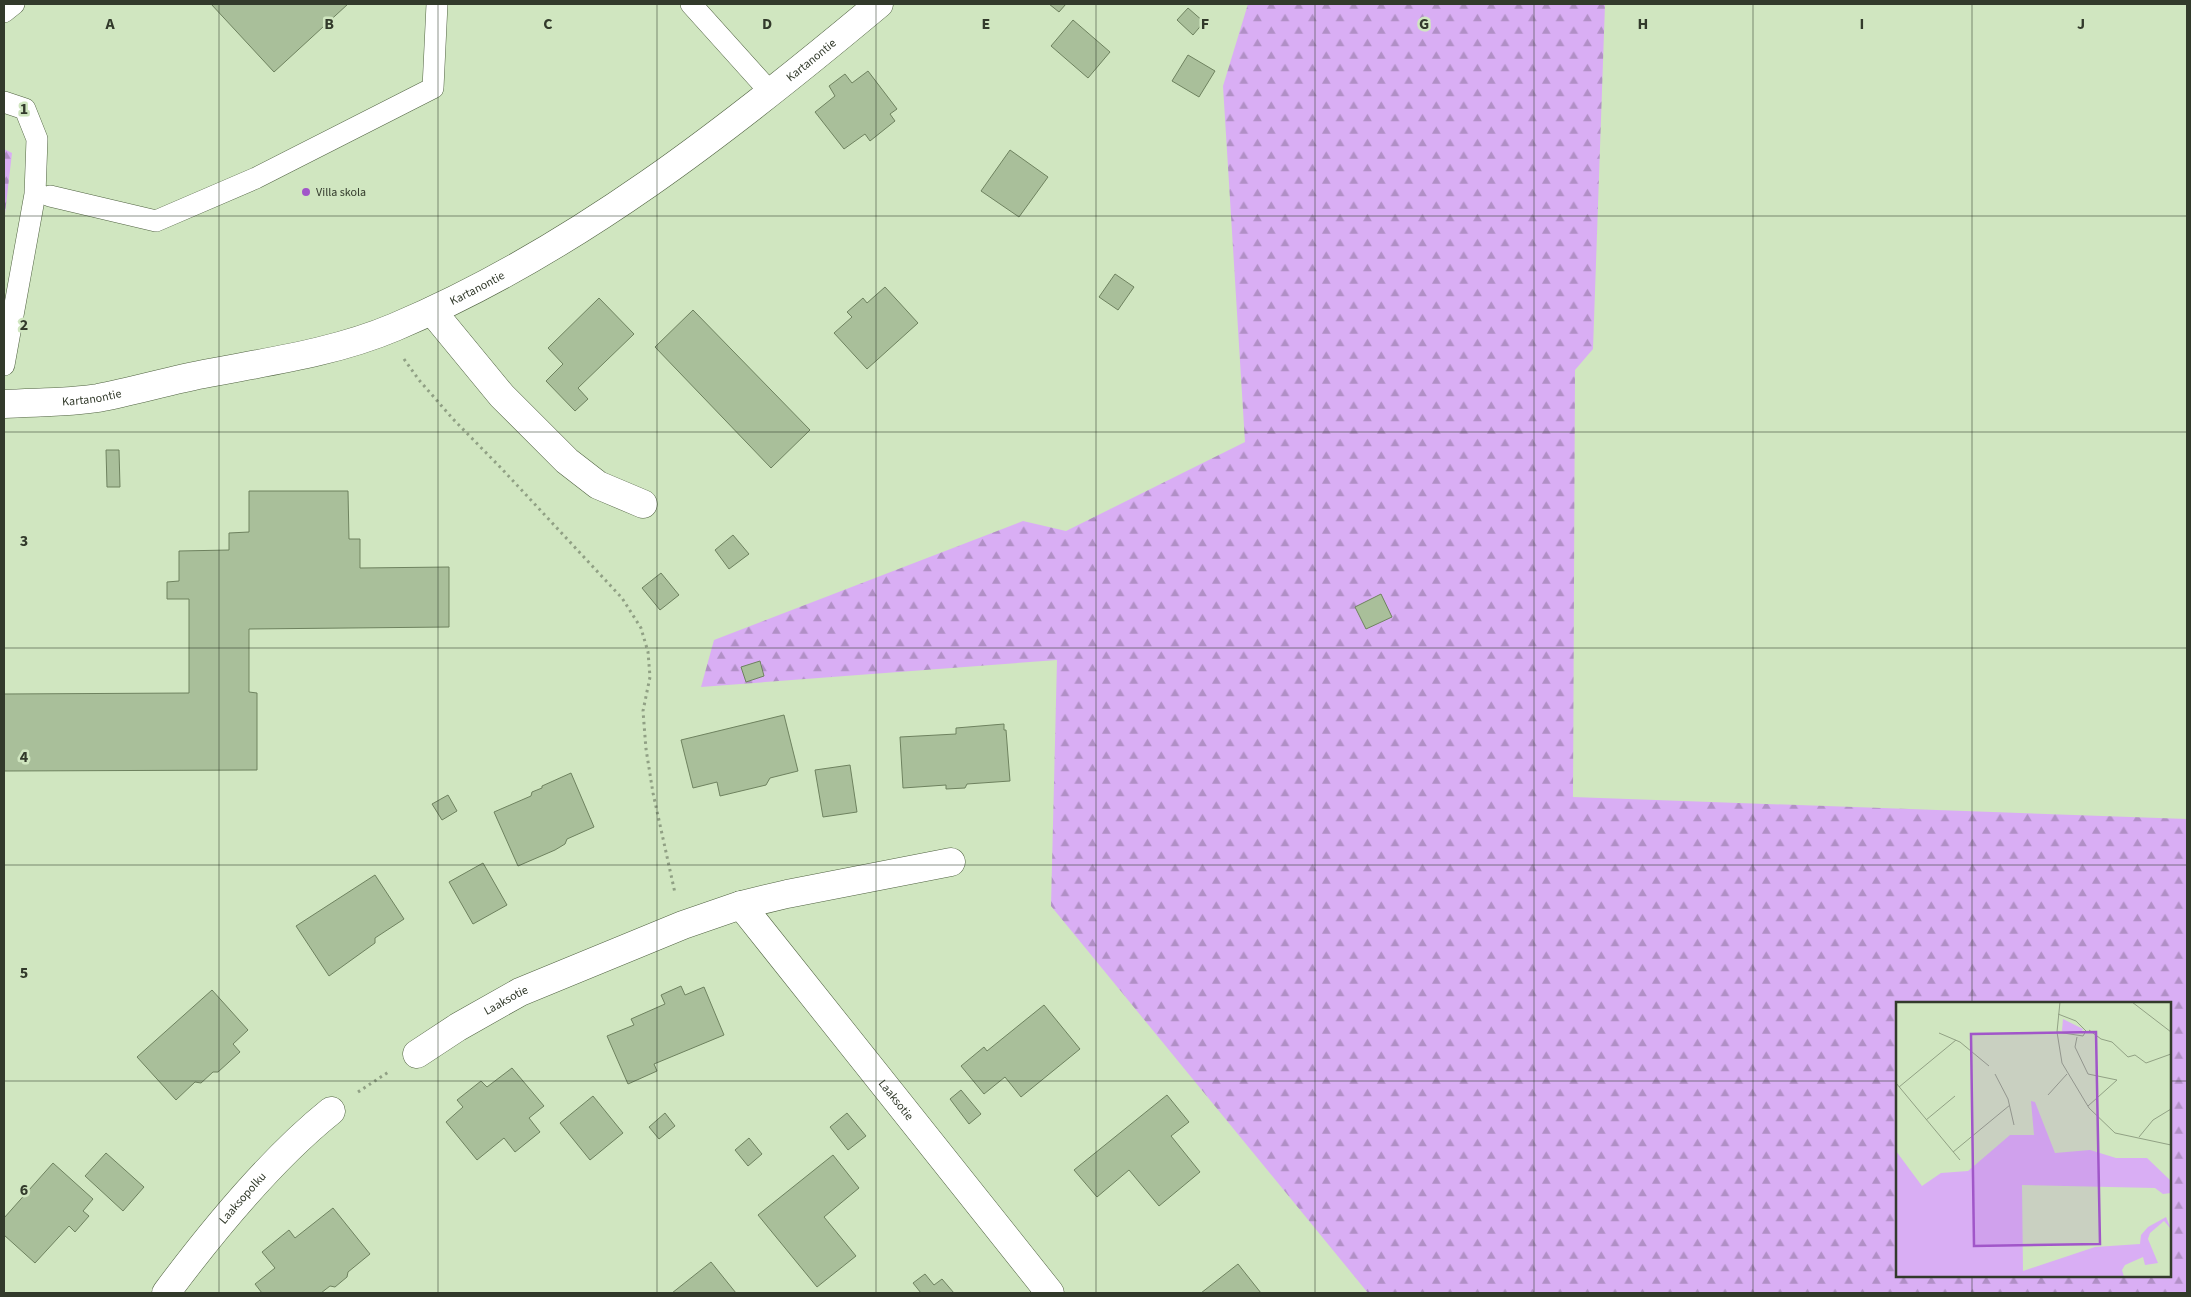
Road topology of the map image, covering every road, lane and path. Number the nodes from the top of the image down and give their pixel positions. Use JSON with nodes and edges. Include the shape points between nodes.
{"nodes":[{"id":1,"x":14,"y":4,"type":"edge"},
{"id":2,"x":437,"y":4,"type":"edge"},
{"id":3,"x":692,"y":4,"type":"edge"},
{"id":4,"x":879,"y":4,"type":"edge"},
{"id":5,"x":4,"y":12,"type":"edge"},
{"id":6,"x":771,"y":93,"type":"junction"},
{"id":7,"x":4,"y":102,"type":"edge"},
{"id":8,"x":50,"y":196,"type":"dead end"},
{"id":9,"x":432,"y":311,"type":"junction"},
{"id":10,"x":393,"y":328,"type":"junction"},
{"id":11,"x":4,"y":365,"type":"edge"},
{"id":12,"x":4,"y":404,"type":"edge"},
{"id":13,"x":643,"y":504,"type":"dead end"},
{"id":14,"x":951,"y":862,"type":"dead end"},
{"id":15,"x":741,"y":905,"type":"junction"},
{"id":16,"x":683,"y":925,"type":"junction"},
{"id":17,"x":417,"y":1054,"type":"joint"},
{"id":18,"x":331,"y":1112,"type":"joint"},
{"id":19,"x":166,"y":1293,"type":"edge"},
{"id":20,"x":1050,"y":1293,"type":"edge"}],
"edges":[{"from":1,"to":5,"type":"lane"},
{"from":2,"to":8,"type":"lane","via":[[434,88],[256,178],[156,221]]},
{"from":3,"to":6,"type":"lane"},
{"from":4,"to":6,"type":"street","name":"Kartanontie"},
{"from":6,"to":9,"type":"street","name":"Kartanontie","via":[[614,209],[465,296]]},
{"from":7,"to":11,"type":"lane","via":[[25,109],[37,139],[34,194]]},
{"from":9,"to":10,"type":"street","name":"Kartanontie"},
{"from":9,"to":13,"type":"street","via":[[502,396],[567,461],[598,485]]},
{"from":10,"to":12,"type":"street","name":"Kartanontie","via":[[317,353],[95,398]]},
{"from":10,"to":16,"type":"path","via":[[403,358],[419,380],[622,598],[641,628],[648,652],[650,677],[643,711],[646,749]]},
{"from":14,"to":15,"type":"street","name":"Laaksotie"},
{"from":15,"to":16,"type":"street","name":"Laaksotie"},
{"from":15,"to":20,"type":"street","name":"Laaksotie"},
{"from":16,"to":17,"type":"street","name":"Laaksotie","via":[[520,992]]},
{"from":17,"to":18,"type":"path"},
{"from":18,"to":19,"type":"street","name":"Laaksopolku","via":[[264,1176],[192,1258]]}]}
